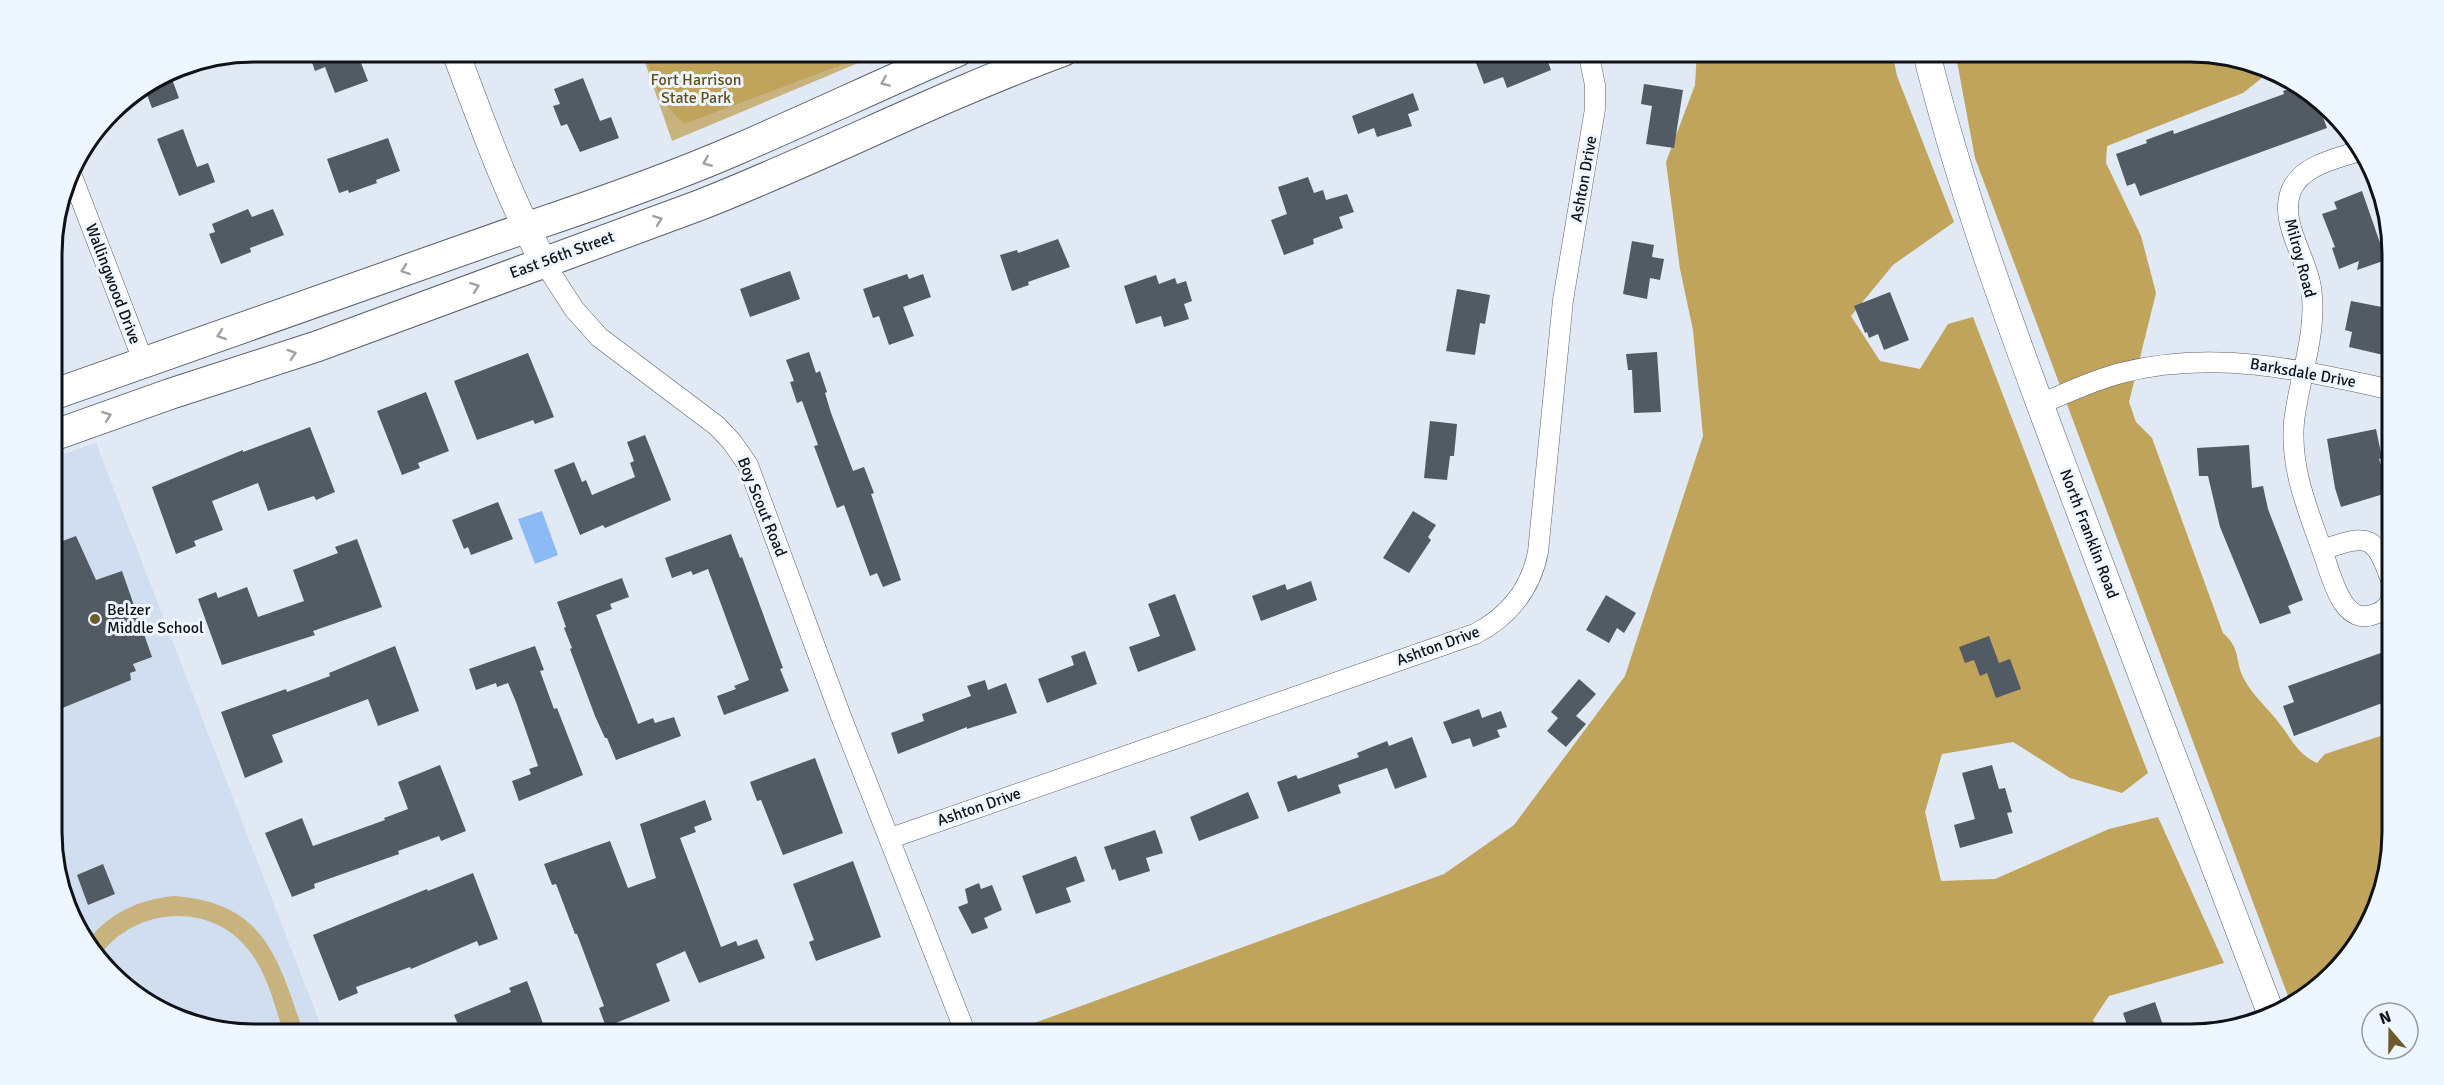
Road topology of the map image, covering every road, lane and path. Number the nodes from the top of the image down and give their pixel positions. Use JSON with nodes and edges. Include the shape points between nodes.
{"nodes":[{"id":1,"x":459,"y":62,"type":"edge"},
{"id":2,"x":932,"y":62,"type":"edge"},
{"id":3,"x":1037,"y":62,"type":"edge"},
{"id":4,"x":1590,"y":62,"type":"edge"},
{"id":5,"x":1929,"y":62,"type":"edge"},
{"id":6,"x":2354,"y":153,"type":"edge"},
{"id":7,"x":75,"y":184,"type":"edge"},
{"id":8,"x":525,"y":228,"type":"junction"},
{"id":9,"x":543,"y":261,"type":"junction"},
{"id":10,"x":144,"y":363,"type":"junction"},
{"id":11,"x":2303,"y":371,"type":"junction"},
{"id":12,"x":2382,"y":388,"type":"edge"},
{"id":13,"x":62,"y":392,"type":"edge"},
{"id":14,"x":2040,"y":404,"type":"junction"},
{"id":15,"x":62,"y":432,"type":"edge"},
{"id":16,"x":2322,"y":550,"type":"junction"},
{"id":17,"x":2382,"y":556,"type":"edge"},
{"id":18,"x":2382,"y":610,"type":"edge"},
{"id":19,"x":891,"y":838,"type":"junction"},
{"id":20,"x":2268,"y":1007,"type":"edge"},
{"id":21,"x":962,"y":1024,"type":"edge"}],
"edges":[{"from":1,"to":8,"type":"main road","name":"Boy Scout Road"},
{"from":2,"to":8,"type":"main road","one_way":true,"via":[[738,149],[602,203]]},
{"from":9,"to":3,"type":"main road","name":"East 56th Street","one_way":true,"via":[[760,182],[893,121]]},
{"from":4,"to":19,"type":"street","name":"Ashton Drive","via":[[1595,109],[1563,300],[1538,552],[1530,580],[1514,605],[1475,634]]},
{"from":5,"to":14,"type":"main road","name":"North Franklin Road","via":[[1971,208]]},
{"from":6,"to":11,"type":"street","name":"Milroy Road","via":[[2312,168],[2296,182],[2290,195],[2289,219],[2309,279],[2313,305]]},
{"from":7,"to":10,"type":"street","name":"Wallingwood Drive"},
{"from":8,"to":9,"type":"main road","name":"Boy Scout Road"},
{"from":8,"to":10,"type":"main road","one_way":true},
{"from":15,"to":9,"type":"main road","name":"East 56th Street","one_way":true,"via":[[318,346]]},
{"from":9,"to":19,"type":"street","name":"Boy Scout Road","via":[[574,309],[599,337],[717,426],[748,465],[840,714]]},
{"from":10,"to":13,"type":"main road"},
{"from":11,"to":12,"type":"street","name":"Barksdale Drive"},
{"from":11,"to":14,"type":"street","name":"Barksdale Drive","via":[[2237,362],[2168,364],[2096,380]]},
{"from":11,"to":16,"type":"street","name":"Milroy Road","via":[[2295,420],[2296,466]]},
{"from":14,"to":20,"type":"main road","name":"North Franklin Road"},
{"from":16,"to":17,"type":"street","via":[[2352,539],[2368,541]]},
{"from":16,"to":18,"type":"street","via":[[2348,610],[2363,617]]},
{"from":19,"to":21,"type":"street","name":"Boy Scout Road"}]}
